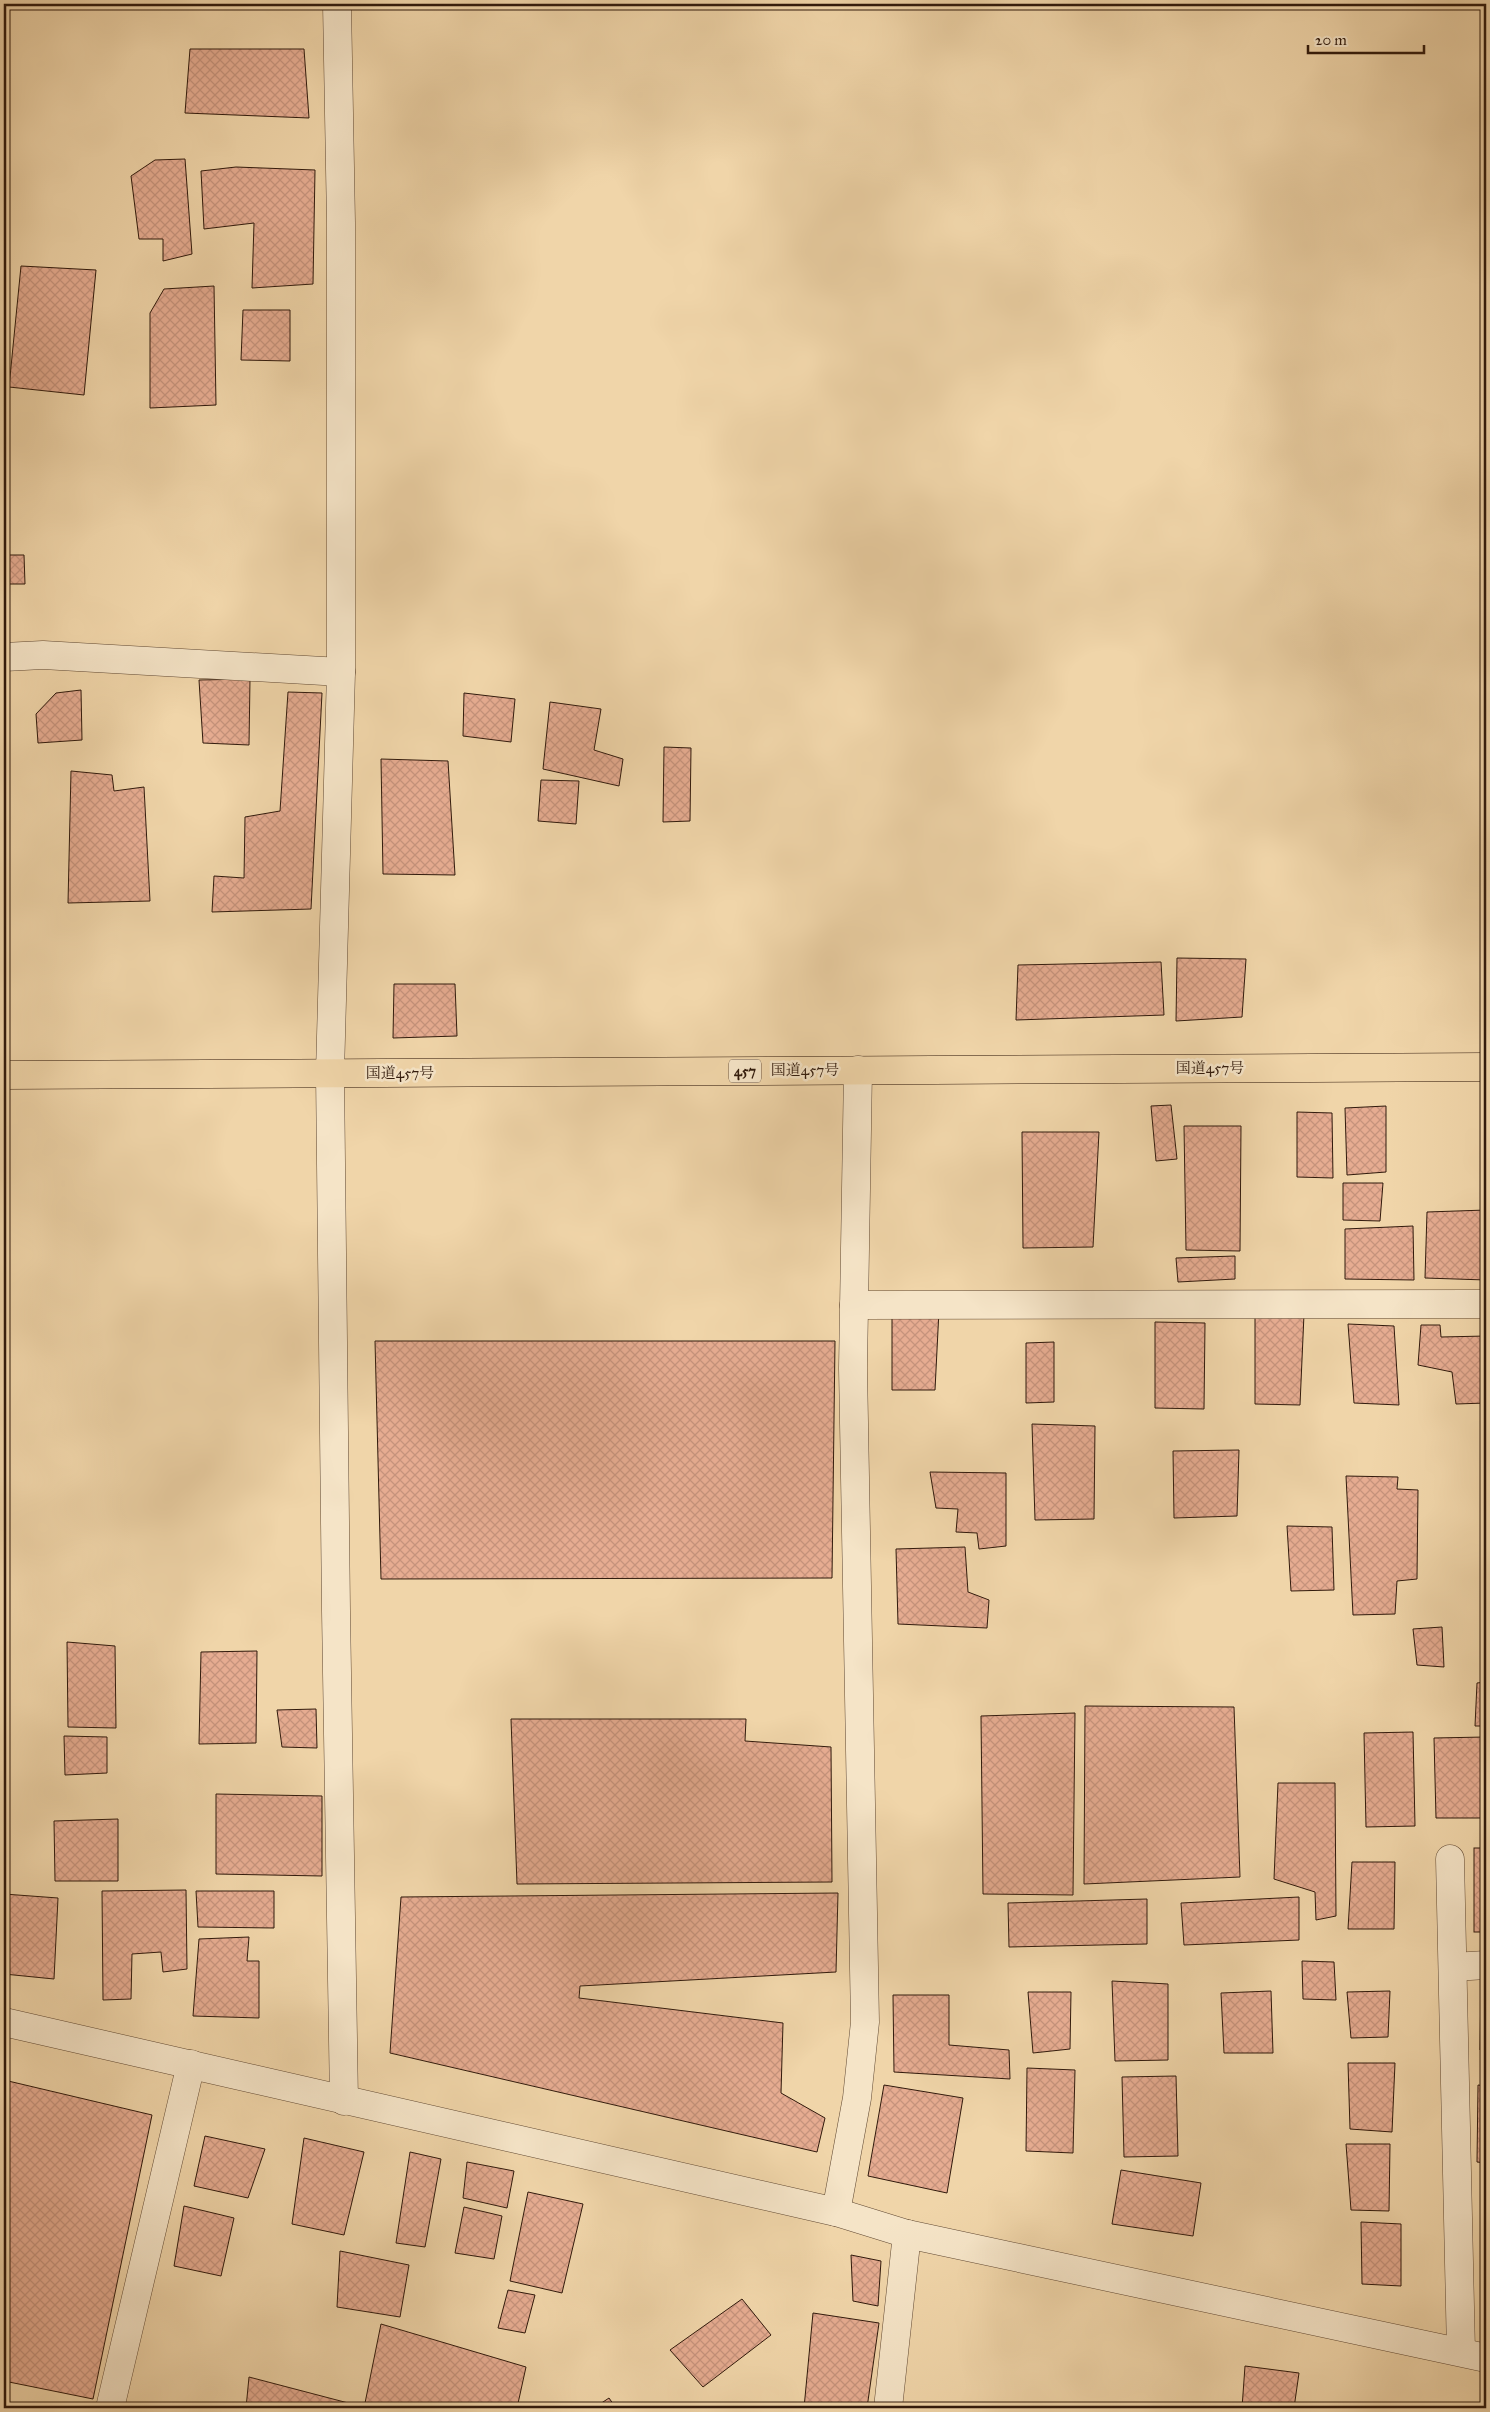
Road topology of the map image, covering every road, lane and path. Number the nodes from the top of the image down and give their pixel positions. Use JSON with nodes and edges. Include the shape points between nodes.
{"nodes":[{"id":1,"x":336,"y":4,"type":"edge"},
{"id":2,"x":4,"y":657,"type":"edge"},
{"id":3,"x":341,"y":672,"type":"junction"},
{"id":4,"x":1486,"y":1067,"type":"edge"},
{"id":5,"x":858,"y":1070,"type":"junction"},
{"id":6,"x":330,"y":1073,"type":"junction"},
{"id":7,"x":4,"y":1075,"type":"edge"},
{"id":8,"x":1486,"y":1304,"type":"edge"},
{"id":9,"x":854,"y":1305,"type":"junction"},
{"id":10,"x":1450,"y":1859,"type":"dead end"},
{"id":11,"x":1486,"y":1965,"type":"edge"},
{"id":12,"x":1453,"y":1967,"type":"junction"},
{"id":13,"x":4,"y":2022,"type":"edge"},
{"id":14,"x":191,"y":2064,"type":"junction"},
{"id":15,"x":344,"y":2101,"type":"junction"},
{"id":16,"x":836,"y":2212,"type":"junction"},
{"id":17,"x":907,"y":2234,"type":"junction"},
{"id":18,"x":1473,"y":2355,"type":"edge"},
{"id":19,"x":110,"y":2408,"type":"edge"},
{"id":20,"x":888,"y":2408,"type":"edge"}],
"edges":[{"from":1,"to":3,"type":"street","via":[[341,223]]},
{"from":2,"to":3,"type":"street","via":[[43,655]]},
{"from":3,"to":6,"type":"street"},
{"from":4,"to":5,"type":"highway","name":"国道457号","number":"457"},
{"from":5,"to":6,"type":"highway","name":"国道457号","number":"457"},
{"from":5,"to":9,"type":"street"},
{"from":6,"to":7,"type":"highway","name":"国道457号","number":"457"},
{"from":6,"to":15,"type":"street"},
{"from":8,"to":9,"type":"street"},
{"from":9,"to":16,"type":"street","via":[[865,2022],[857,2098]]},
{"from":10,"to":12,"type":"street"},
{"from":11,"to":12,"type":"street"},
{"from":12,"to":18,"type":"street"},
{"from":13,"to":14,"type":"street"},
{"from":14,"to":15,"type":"street"},
{"from":14,"to":19,"type":"street"},
{"from":15,"to":16,"type":"street"},
{"from":16,"to":17,"type":"street"},
{"from":17,"to":18,"type":"street"},
{"from":17,"to":20,"type":"street"}]}
